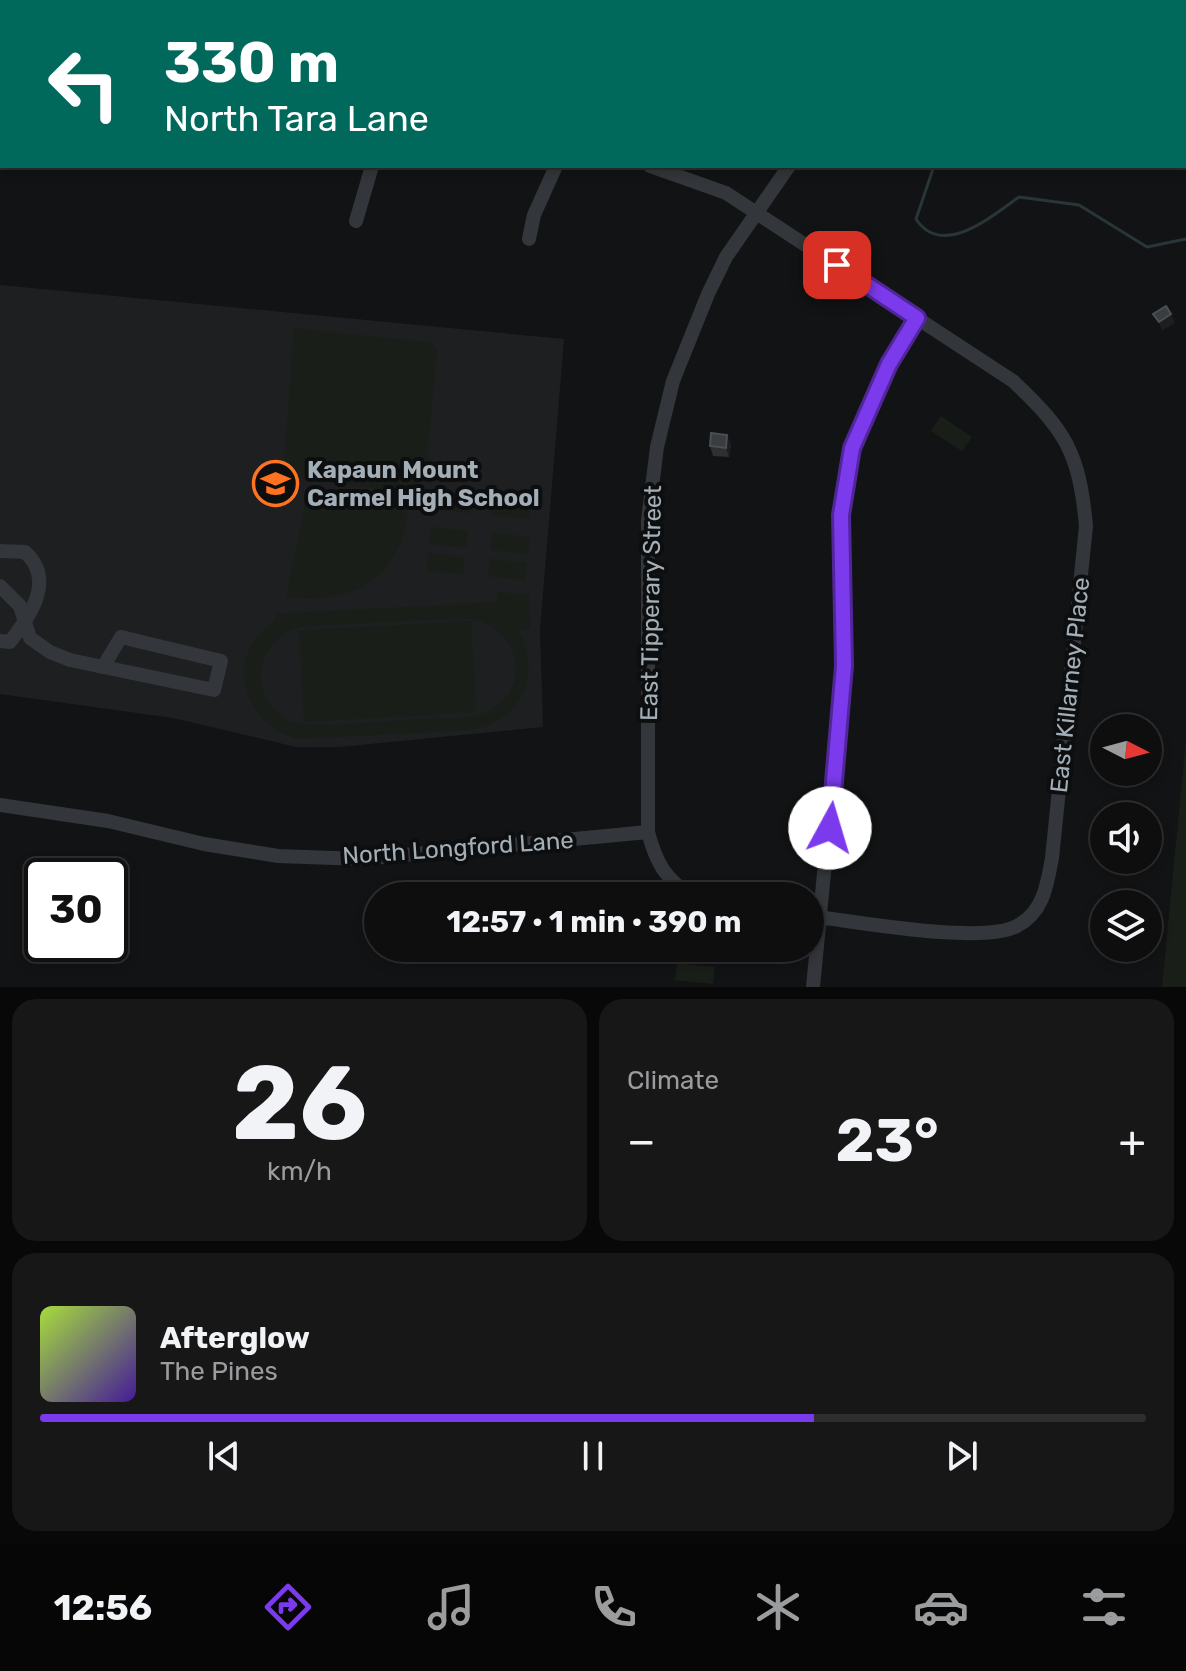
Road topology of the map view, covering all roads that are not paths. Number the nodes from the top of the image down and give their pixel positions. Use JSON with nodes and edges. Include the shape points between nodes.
{"nodes":[{"id":1,"x":371,"y":168,"type":"edge"},
{"id":2,"x":555,"y":168,"type":"edge"},
{"id":3,"x":656,"y":168,"type":"edge"},
{"id":4,"x":788,"y":168,"type":"edge"},
{"id":5,"x":757,"y":212,"type":"junction"},
{"id":6,"x":356,"y":221,"type":"dead end"},
{"id":7,"x":529,"y":239,"type":"dead end"},
{"id":8,"x":917,"y":318,"type":"junction"},
{"id":9,"x":0,"y":551,"type":"edge"},
{"id":10,"x":0,"y":586,"type":"edge"},
{"id":11,"x":24,"y":623,"type":"junction"},
{"id":12,"x":0,"y":641,"type":"edge"},
{"id":13,"x":103,"y":667,"type":"junction"},
{"id":14,"x":0,"y":805,"type":"edge"},
{"id":15,"x":648,"y":832,"type":"junction"},
{"id":16,"x":671,"y":882,"type":"edge"},
{"id":17,"x":819,"y":882,"type":"edge"},
{"id":18,"x":824,"y":917,"type":"edge"},
{"id":19,"x":814,"y":962,"type":"edge"},
{"id":20,"x":813,"y":987,"type":"edge"}],
"edges":[{"from":1,"to":6,"type":"street"},
{"from":2,"to":7,"type":"street"},
{"from":3,"to":5,"type":"street","name":"East Killarney Place","via":[[726,193]]},
{"from":4,"to":5,"type":"street","name":"East Tipperary Street"},
{"from":5,"to":8,"type":"street","name":"East Killarney Place"},
{"from":5,"to":15,"type":"street","name":"East Tipperary Street","via":[[708,294],[673,381],[657,447],[648,520]]},
{"from":8,"to":17,"type":"street","via":[[889,364],[852,448],[841,515],[844,666]]},
{"from":8,"to":18,"type":"street","name":"East Killarney Place","via":[[1013,381],[1053,419],[1071,449],[1083,489],[1086,526],[1052,858],[1045,894],[1016,927],[998,932]]},
{"from":9,"to":11,"type":"street","via":[[25,552],[40,572],[36,607]]},
{"from":10,"to":11,"type":"street","via":[[20,606]]},
{"from":11,"to":12,"type":"street","via":[[10,642]]},
{"from":11,"to":13,"type":"street","via":[[30,638],[50,652]]},
{"from":13,"to":13,"type":"street","via":[[214,690],[221,661],[121,637]]},
{"from":14,"to":15,"type":"street","name":"North Longford Lane","via":[[108,821],[204,844],[306,857],[361,859]]},
{"from":15,"to":16,"type":"street","via":[[657,863]]},
{"from":19,"to":20,"type":"street"}]}
